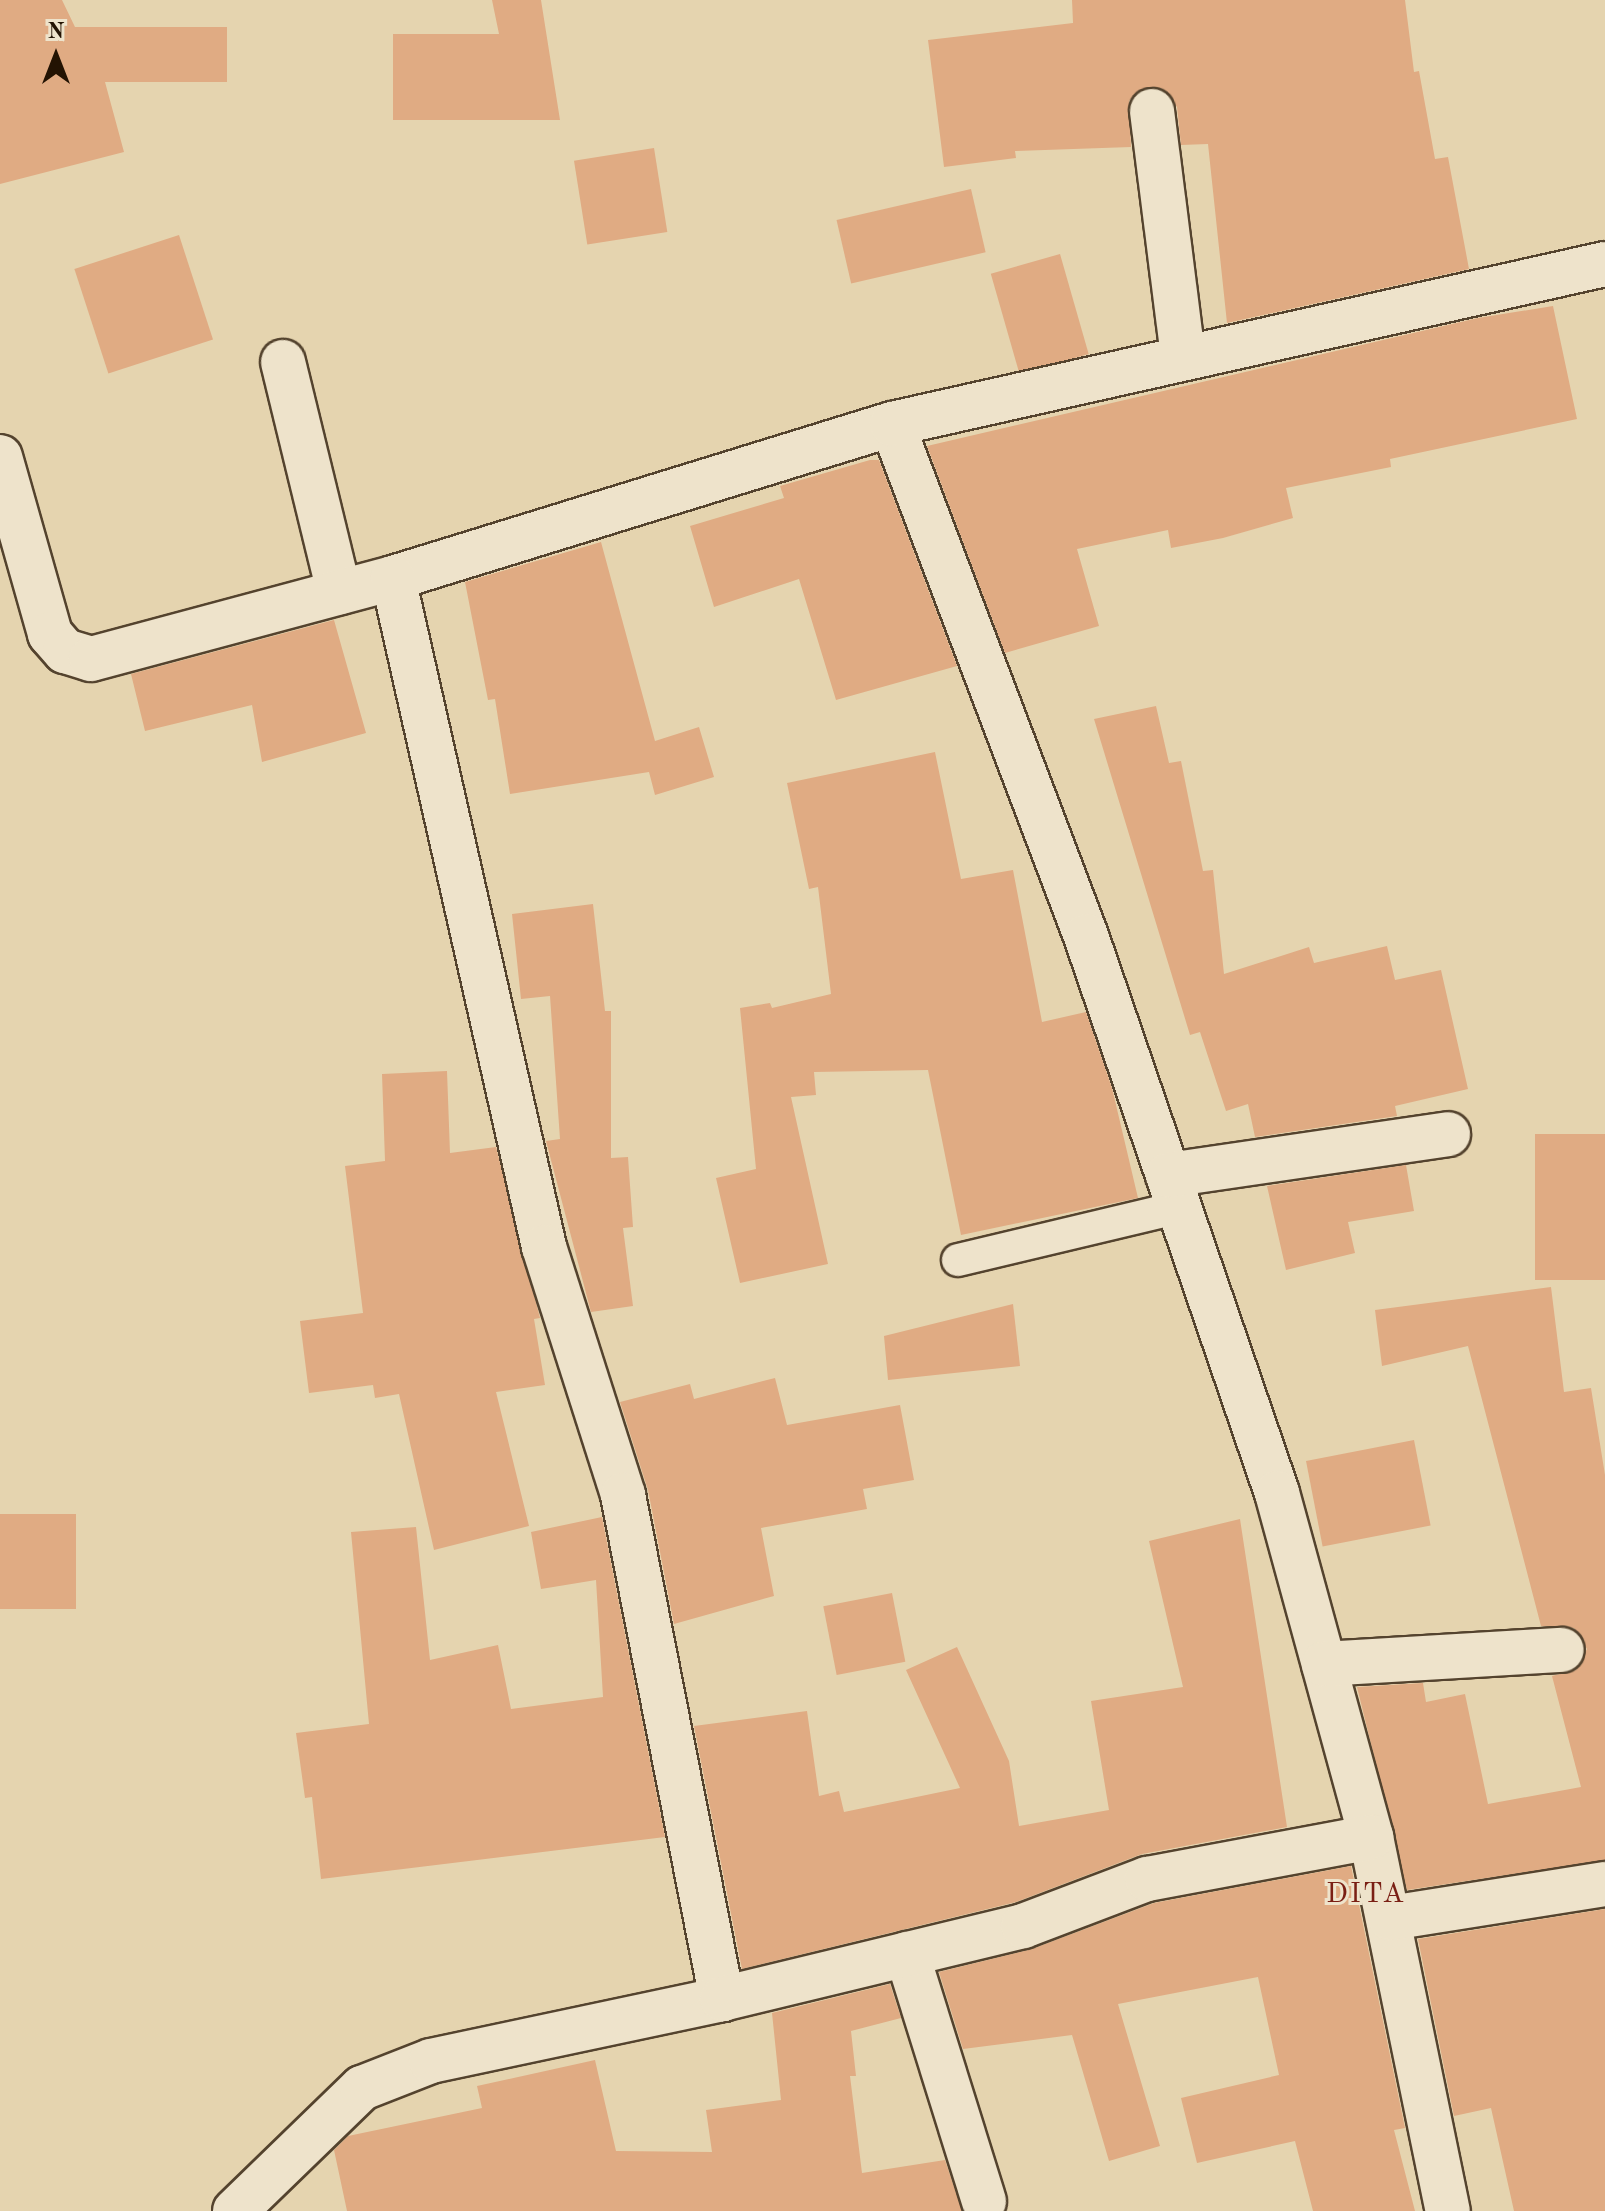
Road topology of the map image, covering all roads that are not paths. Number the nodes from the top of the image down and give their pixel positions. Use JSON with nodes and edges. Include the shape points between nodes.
{"nodes":[{"id":1,"x":1152,"y":111,"type":"dead end"},
{"id":2,"x":1605,"y":264,"type":"edge"},
{"id":3,"x":1183,"y":356,"type":"junction"},
{"id":4,"x":283,"y":362,"type":"dead end"},
{"id":5,"x":892,"y":424,"type":"junction"},
{"id":6,"x":0,"y":457,"type":"edge"},
{"id":7,"x":393,"y":578,"type":"junction"},
{"id":8,"x":339,"y":592,"type":"junction"},
{"id":9,"x":1448,"y":1134,"type":"dead end"},
{"id":10,"x":1174,"y":1191,"type":"junction"},
{"id":11,"x":958,"y":1260,"type":"dead end"},
{"id":12,"x":1562,"y":1650,"type":"dead end"},
{"id":13,"x":1324,"y":1664,"type":"junction"},
{"id":14,"x":1371,"y":1837,"type":"junction"},
{"id":15,"x":1605,"y":1884,"type":"edge"},
{"id":16,"x":1390,"y":1918,"type":"junction"},
{"id":17,"x":907,"y":1954,"type":"junction"},
{"id":18,"x":722,"y":1999,"type":"junction"},
{"id":19,"x":984,"y":2201,"type":"dead end"},
{"id":20,"x":235,"y":2211,"type":"edge"},
{"id":21,"x":1448,"y":2211,"type":"edge"}],
"edges":[{"from":1,"to":3,"type":"street"},
{"from":2,"to":3,"type":"street"},
{"from":3,"to":5,"type":"street"},
{"from":4,"to":8,"type":"street"},
{"from":5,"to":7,"type":"street"},
{"from":5,"to":10,"type":"street","via":[[1086,936]]},
{"from":6,"to":8,"type":"street","via":[[50,634],[65,651],[91,659]]},
{"from":7,"to":8,"type":"street"},
{"from":7,"to":18,"type":"street","via":[[544,1247],[623,1495]]},
{"from":9,"to":10,"type":"street"},
{"from":10,"to":11,"type":"lane"},
{"from":10,"to":13,"type":"street","via":[[1277,1493]]},
{"from":12,"to":13,"type":"street"},
{"from":13,"to":14,"type":"street"},
{"from":14,"to":16,"type":"street"},
{"from":14,"to":17,"type":"street","via":[[1147,1879],[1023,1926]]},
{"from":15,"to":16,"type":"street"},
{"from":16,"to":21,"type":"street"},
{"from":17,"to":18,"type":"street"},
{"from":17,"to":19,"type":"street"},
{"from":18,"to":20,"type":"street","via":[[431,2061],[362,2088]]}]}
